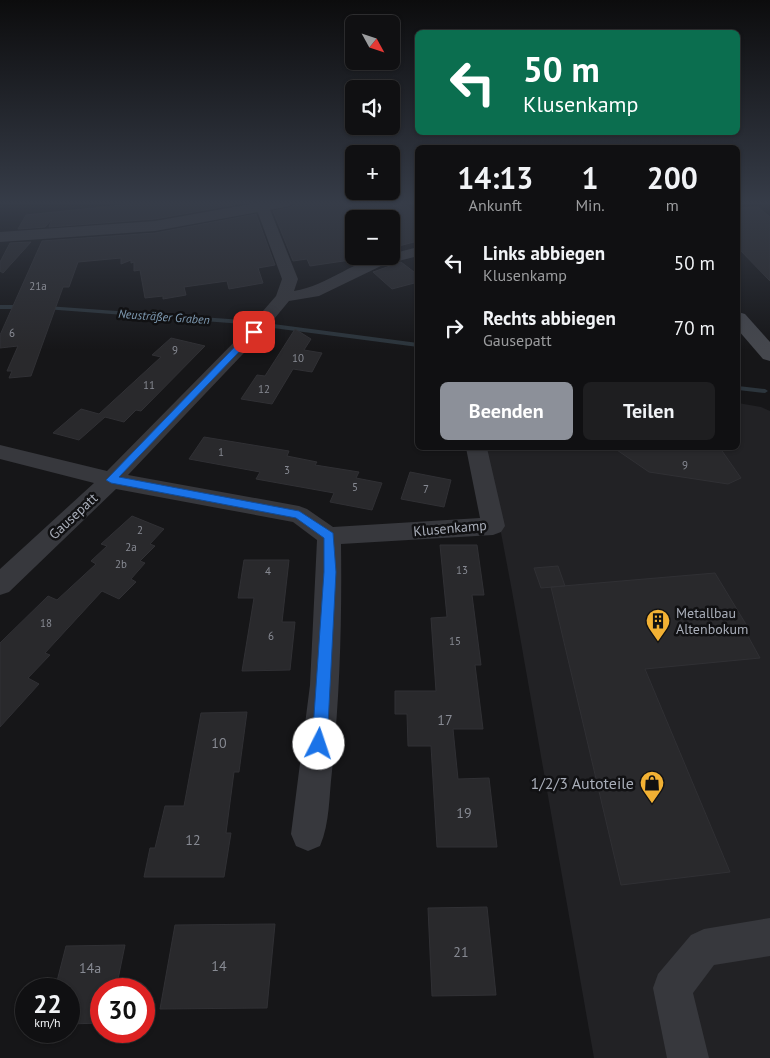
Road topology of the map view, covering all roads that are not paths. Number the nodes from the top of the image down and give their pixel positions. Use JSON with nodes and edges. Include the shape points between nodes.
{"nodes":[{"id":1,"x":279,"y":251,"type":"edge"},
{"id":2,"x":415,"y":252,"type":"edge"},
{"id":3,"x":284,"y":297,"type":"junction"},
{"id":4,"x":740,"y":320,"type":"edge"},
{"id":5,"x":770,"y":354,"type":"edge"},
{"id":6,"x":477,"y":450,"type":"edge"},
{"id":7,"x":0,"y":452,"type":"edge"},
{"id":8,"x":111,"y":480,"type":"junction"},
{"id":9,"x":329,"y":536,"type":"junction"},
{"id":10,"x":0,"y":585,"type":"edge"},
{"id":11,"x":308,"y":834,"type":"dead end"},
{"id":12,"x":770,"y":937,"type":"edge"},
{"id":13,"x":688,"y":1058,"type":"edge"}],
"edges":[{"from":1,"to":3,"type":"street","via":[[290,279]]},
{"from":2,"to":3,"type":"street","via":[[378,262],[313,293]]},
{"from":3,"to":8,"type":"street","name":"Gausepatt","via":[[262,324]]},
{"from":4,"to":5,"type":"main road"},
{"from":6,"to":9,"type":"street","name":"Klusenkamp","via":[[493,526]]},
{"from":7,"to":8,"type":"street"},
{"from":8,"to":9,"type":"street","via":[[299,515]]},
{"from":8,"to":10,"type":"street","name":"Gausepatt"},
{"from":9,"to":11,"type":"street","via":[[330,572],[318,763]]},
{"from":12,"to":13,"type":"street","via":[[704,948],[672,988]]}]}
